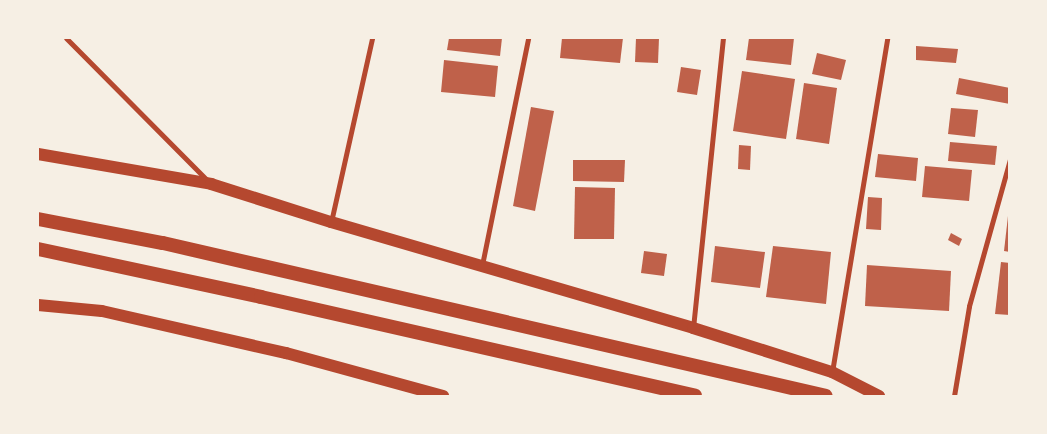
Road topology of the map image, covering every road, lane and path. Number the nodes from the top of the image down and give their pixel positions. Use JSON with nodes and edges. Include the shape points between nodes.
{"nodes":[{"id":1,"x":66,"y":38,"type":"edge"},
{"id":2,"x":372,"y":38,"type":"edge"},
{"id":3,"x":528,"y":38,"type":"edge"},
{"id":4,"x":723,"y":38,"type":"edge"},
{"id":5,"x":887,"y":38,"type":"edge"},
{"id":6,"x":38,"y":154,"type":"edge"},
{"id":7,"x":1010,"y":159,"type":"edge"},
{"id":8,"x":211,"y":184,"type":"junction"},
{"id":9,"x":38,"y":219,"type":"edge"},
{"id":10,"x":331,"y":222,"type":"junction"},
{"id":11,"x":38,"y":249,"type":"edge"},
{"id":12,"x":482,"y":266,"type":"junction"},
{"id":13,"x":38,"y":305,"type":"edge"},
{"id":14,"x":693,"y":328,"type":"junction"},
{"id":15,"x":832,"y":372,"type":"junction"},
{"id":16,"x":443,"y":396,"type":"edge"},
{"id":17,"x":695,"y":396,"type":"edge"},
{"id":18,"x":826,"y":396,"type":"edge"},
{"id":19,"x":879,"y":396,"type":"edge"},
{"id":20,"x":954,"y":396,"type":"edge"}],
"edges":[{"from":1,"to":8,"type":"street"},
{"from":2,"to":10,"type":"street"},
{"from":3,"to":12,"type":"street"},
{"from":4,"to":14,"type":"street"},
{"from":5,"to":15,"type":"street"},
{"from":6,"to":8,"type":"main road"},
{"from":7,"to":20,"type":"street","via":[[969,306]]},
{"from":8,"to":10,"type":"main road"},
{"from":9,"to":18,"type":"highway","via":[[163,243]]},
{"from":10,"to":12,"type":"main road"},
{"from":11,"to":17,"type":"highway"},
{"from":12,"to":14,"type":"main road"},
{"from":13,"to":16,"type":"main road","via":[[112,313],[286,352]]},
{"from":14,"to":15,"type":"main road"},
{"from":15,"to":19,"type":"main road"}]}
